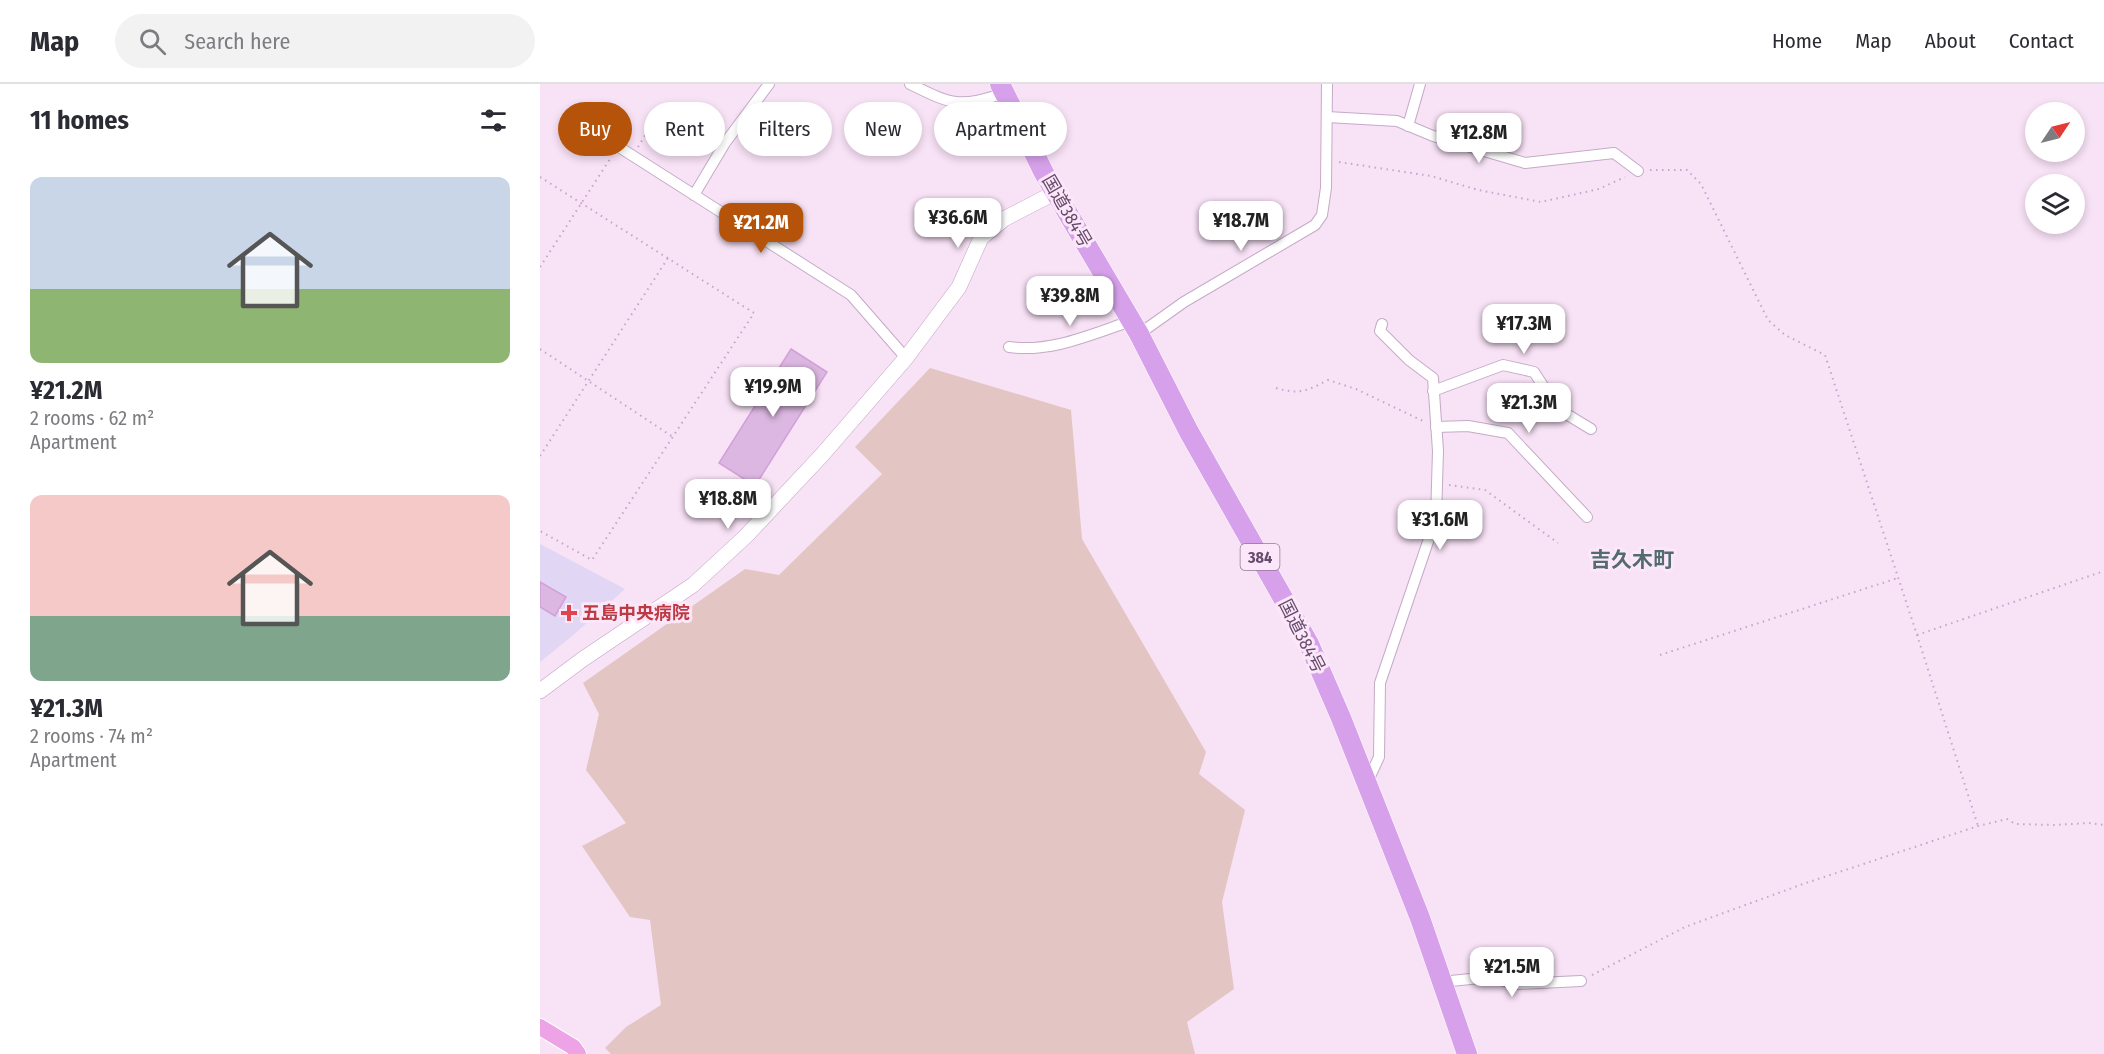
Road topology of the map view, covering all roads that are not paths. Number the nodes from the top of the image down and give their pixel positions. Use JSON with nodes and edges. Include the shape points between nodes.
{"nodes":[{"id":1,"x":769,"y":84,"type":"edge"},
{"id":2,"x":910,"y":84,"type":"edge"},
{"id":3,"x":1327,"y":84,"type":"edge"},
{"id":4,"x":1420,"y":84,"type":"edge"},
{"id":5,"x":1002,"y":89,"type":"edge"},
{"id":6,"x":1327,"y":117,"type":"junction"},
{"id":7,"x":1408,"y":126,"type":"junction"},
{"id":8,"x":632,"y":155,"type":"edge"},
{"id":9,"x":1638,"y":171,"type":"road end"},
{"id":10,"x":1056,"y":192,"type":"junction"},
{"id":11,"x":694,"y":195,"type":"junction"},
{"id":12,"x":1382,"y":324,"type":"dead end"},
{"id":13,"x":1135,"y":328,"type":"junction"},
{"id":14,"x":1009,"y":347,"type":"dead end"},
{"id":15,"x":906,"y":358,"type":"junction"},
{"id":16,"x":1433,"y":391,"type":"junction"},
{"id":17,"x":1436,"y":427,"type":"junction"},
{"id":18,"x":1591,"y":429,"type":"dead end"},
{"id":19,"x":1587,"y":517,"type":"dead end"},
{"id":20,"x":540,"y":691,"type":"edge"},
{"id":21,"x":1367,"y":783,"type":"junction"},
{"id":22,"x":1581,"y":981,"type":"road end"},
{"id":23,"x":1441,"y":982,"type":"junction"},
{"id":24,"x":540,"y":1027,"type":"edge"},
{"id":25,"x":578,"y":1054,"type":"edge"},
{"id":26,"x":1467,"y":1054,"type":"edge"}],
"edges":[{"from":1,"to":11,"type":"street","via":[[724,143]]},
{"from":2,"to":5,"type":"street","via":[[958,103],[974,103]]},
{"from":3,"to":6,"type":"street"},
{"from":4,"to":7,"type":"street"},
{"from":5,"to":10,"type":"highway","name":"国道384号","number":"384"},
{"from":6,"to":7,"type":"street","via":[[1397,121]]},
{"from":6,"to":13,"type":"street","via":[[1326,189],[1322,215],[1315,225]]},
{"from":7,"to":9,"type":"street","via":[[1525,162],[1614,153]]},
{"from":8,"to":11,"type":"street"},
{"from":10,"to":13,"type":"highway","name":"国道384号","number":"384"},
{"from":10,"to":15,"type":"street","via":[[1004,219],[981,238],[959,287]]},
{"from":11,"to":15,"type":"street","via":[[851,295]]},
{"from":12,"to":16,"type":"street","via":[[1380,332],[1433,378]]},
{"from":13,"to":14,"type":"street","via":[[1060,345]]},
{"from":13,"to":21,"type":"highway","name":"国道384号","number":"384","via":[[1309,644]]},
{"from":15,"to":20,"type":"street","via":[[746,536],[693,585]]},
{"from":16,"to":17,"type":"street"},
{"from":16,"to":18,"type":"street","via":[[1503,365],[1534,372],[1558,409]]},
{"from":17,"to":19,"type":"street","via":[[1468,426],[1508,433]]},
{"from":17,"to":21,"type":"street","via":[[1436,518],[1380,683],[1379,757]]},
{"from":21,"to":23,"type":"highway","name":"国道384号","number":"384"},
{"from":22,"to":23,"type":"street","via":[[1516,984],[1490,977]]},
{"from":23,"to":26,"type":"highway","name":"国道384号","number":"384"},
{"from":24,"to":25,"type":"main road"}]}
